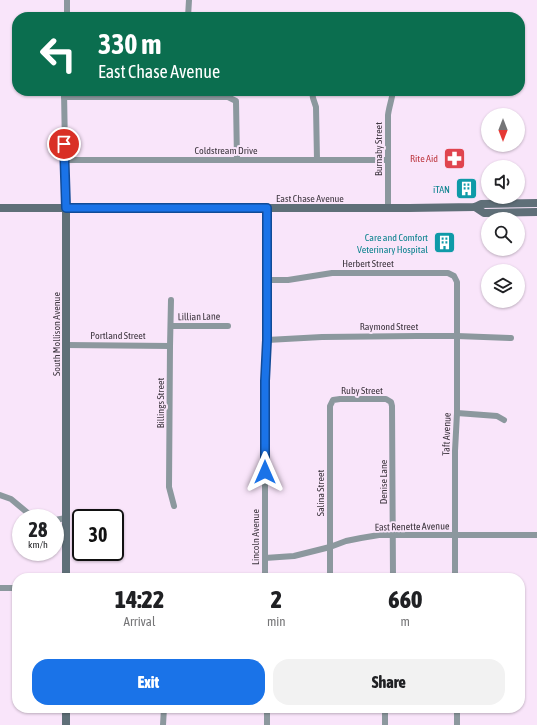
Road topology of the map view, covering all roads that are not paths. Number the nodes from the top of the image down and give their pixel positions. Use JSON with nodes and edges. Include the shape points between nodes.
{"nodes":[{"id":1,"x":67,"y":0,"type":"edge"},
{"id":2,"x":189,"y":0,"type":"edge"},
{"id":3,"x":67,"y":12,"type":"edge"},
{"id":4,"x":188,"y":12,"type":"edge"},
{"id":5,"x":64,"y":96,"type":"edge"},
{"id":6,"x":218,"y":96,"type":"edge"},
{"id":7,"x":313,"y":96,"type":"edge"},
{"id":8,"x":392,"y":96,"type":"edge"},
{"id":9,"x":65,"y":160,"type":"junction"},
{"id":10,"x":237,"y":160,"type":"junction"},
{"id":11,"x":317,"y":160,"type":"junction"},
{"id":12,"x":388,"y":160,"type":"junction"},
{"id":13,"x":537,"y":203,"type":"edge"},
{"id":14,"x":475,"y":207,"type":"junction"},
{"id":15,"x":0,"y":208,"type":"edge"},
{"id":16,"x":66,"y":208,"type":"junction"},
{"id":17,"x":267,"y":208,"type":"junction"},
{"id":18,"x":388,"y":208,"type":"junction"},
{"id":19,"x":537,"y":212,"type":"edge"},
{"id":20,"x":266,"y":280,"type":"junction"},
{"id":21,"x":457,"y":291,"type":"joint"},
{"id":22,"x":171,"y":300,"type":"dead end"},
{"id":23,"x":170,"y":326,"type":"junction"},
{"id":24,"x":228,"y":326,"type":"dead end"},
{"id":25,"x":457,"y":336,"type":"junction"},
{"id":26,"x":511,"y":338,"type":"dead end"},
{"id":27,"x":267,"y":340,"type":"junction"},
{"id":28,"x":66,"y":345,"type":"junction"},
{"id":29,"x":170,"y":346,"type":"junction"},
{"id":30,"x":330,"y":409,"type":"joint"},
{"id":31,"x":392,"y":410,"type":"joint"},
{"id":32,"x":457,"y":413,"type":"junction"},
{"id":33,"x":504,"y":420,"type":"dead end"},
{"id":34,"x":0,"y":495,"type":"edge"},
{"id":35,"x":174,"y":506,"type":"dead end"},
{"id":36,"x":24,"y":509,"type":"edge"},
{"id":37,"x":66,"y":518,"type":"joint"},
{"id":38,"x":393,"y":534,"type":"junction"},
{"id":39,"x":455,"y":535,"type":"junction"},
{"id":40,"x":537,"y":535,"type":"edge"},
{"id":41,"x":330,"y":547,"type":"junction"},
{"id":42,"x":265,"y":558,"type":"junction"},
{"id":43,"x":66,"y":573,"type":"edge"},
{"id":44,"x":265,"y":573,"type":"edge"},
{"id":45,"x":330,"y":573,"type":"edge"},
{"id":46,"x":393,"y":573,"type":"edge"},
{"id":47,"x":455,"y":573,"type":"edge"},
{"id":48,"x":0,"y":588,"type":"edge"},
{"id":49,"x":12,"y":588,"type":"edge"},
{"id":50,"x":66,"y":713,"type":"edge"},
{"id":51,"x":164,"y":713,"type":"edge"},
{"id":52,"x":267,"y":713,"type":"edge"},
{"id":53,"x":384,"y":713,"type":"edge"},
{"id":54,"x":457,"y":713,"type":"edge"},
{"id":55,"x":66,"y":725,"type":"edge"},
{"id":56,"x":163,"y":725,"type":"edge"},
{"id":57,"x":266,"y":725,"type":"edge"},
{"id":58,"x":385,"y":725,"type":"edge"},
{"id":59,"x":457,"y":725,"type":"edge"}],
"edges":[{"from":1,"to":3,"type":"street"},
{"from":2,"to":4,"type":"street"},
{"from":5,"to":9,"type":"street","name":"South Mollison Avenue"},
{"from":6,"to":10,"type":"street","via":[[236,101]]},
{"from":7,"to":11,"type":"street","via":[[316,107]]},
{"from":8,"to":12,"type":"street","name":"Burnaby Street","via":[[388,115]]},
{"from":9,"to":10,"type":"street","name":"Coldstream Drive"},
{"from":9,"to":16,"type":"street","name":"South Mollison Avenue"},
{"from":10,"to":11,"type":"street","name":"Coldstream Drive"},
{"from":11,"to":12,"type":"street","name":"Coldstream Drive"},
{"from":12,"to":18,"type":"street","name":"Burnaby Street"},
{"from":13,"to":14,"type":"main road","name":"East Chase Avenue","via":[[481,204]]},
{"from":14,"to":18,"type":"main road","name":"East Chase Avenue"},
{"from":14,"to":19,"type":"main road","name":"East Chase Avenue","via":[[484,213]]},
{"from":15,"to":16,"type":"main road","name":"East Chase Avenue"},
{"from":16,"to":17,"type":"main road","name":"East Chase Avenue"},
{"from":16,"to":28,"type":"main road","name":"South Mollison Avenue"},
{"from":17,"to":18,"type":"main road","name":"East Chase Avenue"},
{"from":17,"to":20,"type":"street","name":"Lincoln Avenue"},
{"from":20,"to":21,"type":"street","name":"Herbert Street","via":[[288,280],[332,273],[448,273],[454,276],[457,282]]},
{"from":20,"to":27,"type":"street","name":"Lincoln Avenue"},
{"from":21,"to":25,"type":"street","name":"Taft Avenue"},
{"from":22,"to":23,"type":"street","name":"Billings Street"},
{"from":23,"to":24,"type":"street","name":"Lillian Lane"},
{"from":23,"to":29,"type":"street","name":"Billings Street"},
{"from":25,"to":26,"type":"street","name":"Raymond Street"},
{"from":25,"to":27,"type":"street","name":"Raymond Street"},
{"from":25,"to":32,"type":"street","name":"Taft Avenue"},
{"from":27,"to":42,"type":"street","name":"Lincoln Avenue"},
{"from":28,"to":29,"type":"street","name":"Portland Street"},
{"from":28,"to":37,"type":"main road","name":"South Mollison Avenue"},
{"from":29,"to":35,"type":"street","name":"Billings Street","via":[[169,487]]},
{"from":30,"to":31,"type":"street","name":"Ruby Street","via":[[333,400],[386,399],[391,402]]},
{"from":30,"to":41,"type":"street","name":"Salina Street"},
{"from":31,"to":38,"type":"street","name":"Denise Lane"},
{"from":32,"to":33,"type":"street","via":[[497,416]]},
{"from":32,"to":39,"type":"street","name":"Taft Avenue"},
{"from":34,"to":36,"type":"street","via":[[12,499]]},
{"from":37,"to":43,"type":"main road","name":"South Mollison Avenue"},
{"from":38,"to":39,"type":"street","name":"East Renette Avenue"},
{"from":38,"to":41,"type":"street","name":"East Renette Avenue","via":[[346,541]]},
{"from":38,"to":46,"type":"street","name":"Denise Lane"},
{"from":39,"to":40,"type":"street","name":"East Renette Avenue"},
{"from":39,"to":47,"type":"street","name":"Taft Avenue"},
{"from":41,"to":42,"type":"street","name":"East Renette Avenue","via":[[294,556]]},
{"from":41,"to":45,"type":"street","name":"Salina Street"},
{"from":42,"to":44,"type":"street","name":"Lincoln Avenue"},
{"from":48,"to":49,"type":"street"},
{"from":50,"to":55,"type":"main road"},
{"from":51,"to":56,"type":"street"},
{"from":52,"to":57,"type":"street"},
{"from":53,"to":58,"type":"street"},
{"from":54,"to":59,"type":"street"}]}
